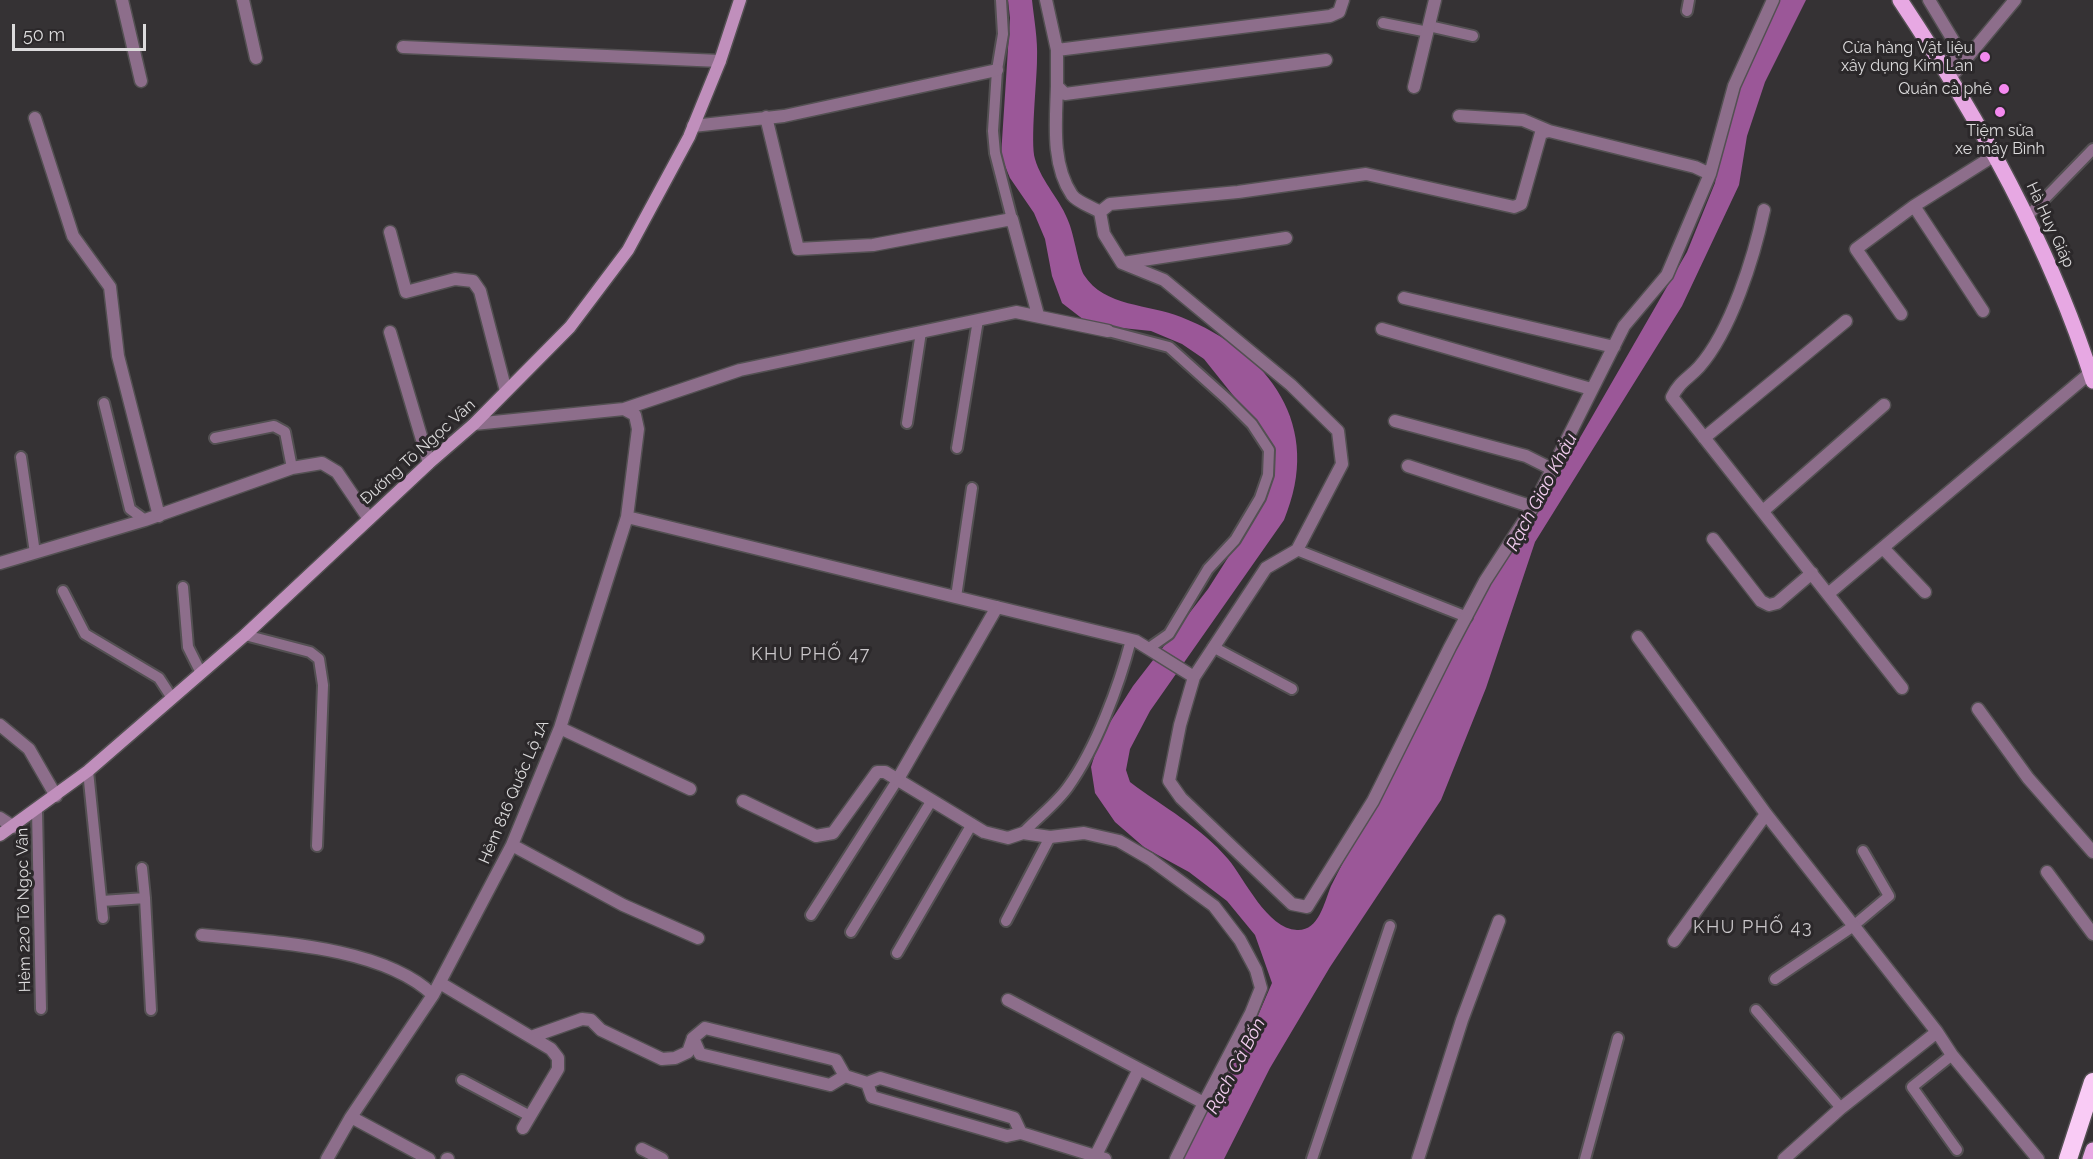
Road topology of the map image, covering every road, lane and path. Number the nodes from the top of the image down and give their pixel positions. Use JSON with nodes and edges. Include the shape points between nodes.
{"nodes":[{"id":1,"x":122,"y":0,"type":"edge"},
{"id":2,"x":243,"y":0,"type":"edge"},
{"id":3,"x":740,"y":0,"type":"edge"},
{"id":4,"x":1001,"y":0,"type":"edge"},
{"id":5,"x":1046,"y":0,"type":"edge"},
{"id":6,"x":1343,"y":0,"type":"edge"},
{"id":7,"x":1435,"y":0,"type":"edge"},
{"id":8,"x":1773,"y":0,"type":"edge"},
{"id":9,"x":1900,"y":0,"type":"edge"},
{"id":10,"x":1929,"y":0,"type":"edge"},
{"id":11,"x":2014,"y":0,"type":"edge"},
{"id":12,"x":1383,"y":23,"type":"dead end"},
{"id":13,"x":1428,"y":29,"type":"junction"},
{"id":14,"x":1473,"y":36,"type":"dead end"},
{"id":15,"x":403,"y":47,"type":"dead end"},
{"id":16,"x":1057,"y":50,"type":"junction"},
{"id":17,"x":256,"y":58,"type":"dead end"},
{"id":18,"x":1326,"y":60,"type":"dead end"},
{"id":19,"x":720,"y":61,"type":"junction"},
{"id":20,"x":997,"y":70,"type":"junction"},
{"id":21,"x":1952,"y":77,"type":"junction"},
{"id":22,"x":141,"y":81,"type":"dead end"},
{"id":23,"x":1057,"y":86,"type":"junction"},
{"id":24,"x":1414,"y":87,"type":"dead end"},
{"id":25,"x":1459,"y":116,"type":"dead end"},
{"id":26,"x":766,"y":117,"type":"junction"},
{"id":27,"x":36,"y":118,"type":"dead end"},
{"id":28,"x":693,"y":126,"type":"junction"},
{"id":29,"x":1548,"y":131,"type":"junction"},
{"id":30,"x":2093,"y":149,"type":"edge"},
{"id":31,"x":1995,"y":154,"type":"junction"},
{"id":32,"x":1710,"y":174,"type":"junction"},
{"id":33,"x":1914,"y":206,"type":"junction"},
{"id":34,"x":1764,"y":210,"type":"dead end"},
{"id":35,"x":1100,"y":212,"type":"junction"},
{"id":36,"x":2027,"y":217,"type":"junction"},
{"id":37,"x":1012,"y":219,"type":"junction"},
{"id":38,"x":390,"y":232,"type":"dead end"},
{"id":39,"x":1286,"y":238,"type":"dead end"},
{"id":40,"x":1122,"y":263,"type":"junction"},
{"id":41,"x":1404,"y":298,"type":"dead end"},
{"id":42,"x":1983,"y":311,"type":"dead end"},
{"id":43,"x":1901,"y":314,"type":"dead end"},
{"id":44,"x":1038,"y":315,"type":"junction"},
{"id":45,"x":978,"y":320,"type":"junction"},
{"id":46,"x":1846,"y":321,"type":"dead end"},
{"id":47,"x":1382,"y":329,"type":"dead end"},
{"id":48,"x":1108,"y":331,"type":"joint"},
{"id":49,"x":390,"y":332,"type":"dead end"},
{"id":50,"x":921,"y":332,"type":"junction"},
{"id":51,"x":1614,"y":347,"type":"junction"},
{"id":52,"x":2092,"y":377,"type":"edge"},
{"id":53,"x":1591,"y":389,"type":"junction"},
{"id":54,"x":506,"y":391,"type":"junction"},
{"id":55,"x":104,"y":403,"type":"dead end"},
{"id":56,"x":1884,"y":405,"type":"dead end"},
{"id":57,"x":624,"y":409,"type":"junction"},
{"id":58,"x":1395,"y":422,"type":"dead end"},
{"id":59,"x":907,"y":423,"type":"dead end"},
{"id":60,"x":474,"y":424,"type":"junction"},
{"id":61,"x":215,"y":438,"type":"dead end"},
{"id":62,"x":1704,"y":438,"type":"junction"},
{"id":63,"x":957,"y":448,"type":"dead end"},
{"id":64,"x":21,"y":457,"type":"dead end"},
{"id":65,"x":429,"y":463,"type":"junction"},
{"id":66,"x":1408,"y":466,"type":"dead end"},
{"id":67,"x":292,"y":468,"type":"junction"},
{"id":68,"x":1552,"y":470,"type":"junction"},
{"id":69,"x":972,"y":488,"type":"dead end"},
{"id":70,"x":1533,"y":507,"type":"junction"},
{"id":71,"x":1763,"y":511,"type":"junction"},
{"id":72,"x":159,"y":516,"type":"junction"},
{"id":73,"x":627,"y":517,"type":"junction"},
{"id":74,"x":369,"y":519,"type":"junction"},
{"id":75,"x":146,"y":520,"type":"junction"},
{"id":76,"x":1713,"y":539,"type":"dead end"},
{"id":77,"x":1883,"y":548,"type":"junction"},
{"id":78,"x":1297,"y":550,"type":"junction"},
{"id":79,"x":35,"y":553,"type":"junction"},
{"id":80,"x":0,"y":563,"type":"edge"},
{"id":81,"x":1812,"y":573,"type":"junction"},
{"id":82,"x":183,"y":588,"type":"dead end"},
{"id":83,"x":63,"y":591,"type":"dead end"},
{"id":84,"x":1925,"y":592,"type":"dead end"},
{"id":85,"x":1828,"y":594,"type":"junction"},
{"id":86,"x":956,"y":597,"type":"junction"},
{"id":87,"x":997,"y":607,"type":"junction"},
{"id":88,"x":1467,"y":617,"type":"junction"},
{"id":89,"x":244,"y":635,"type":"junction"},
{"id":90,"x":1638,"y":638,"type":"dead end"},
{"id":91,"x":1131,"y":640,"type":"junction"},
{"id":92,"x":1214,"y":647,"type":"junction"},
{"id":93,"x":1149,"y":648,"type":"junction"},
{"id":94,"x":201,"y":673,"type":"junction"},
{"id":95,"x":1191,"y":675,"type":"junction"},
{"id":96,"x":1292,"y":688,"type":"dead end"},
{"id":97,"x":1902,"y":688,"type":"dead end"},
{"id":98,"x":172,"y":698,"type":"junction"},
{"id":99,"x":1978,"y":709,"type":"dead end"},
{"id":100,"x":0,"y":725,"type":"edge"},
{"id":101,"x":560,"y":728,"type":"junction"},
{"id":102,"x":88,"y":771,"type":"junction"},
{"id":103,"x":898,"y":779,"type":"junction"},
{"id":104,"x":690,"y":789,"type":"dead end"},
{"id":105,"x":56,"y":796,"type":"junction"},
{"id":106,"x":932,"y":800,"type":"junction"},
{"id":107,"x":743,"y":801,"type":"dead end"},
{"id":108,"x":37,"y":810,"type":"junction"},
{"id":109,"x":1766,"y":814,"type":"junction"},
{"id":110,"x":0,"y":818,"type":"edge"},
{"id":111,"x":972,"y":824,"type":"junction"},
{"id":112,"x":14,"y":827,"type":"junction"},
{"id":113,"x":1023,"y":833,"type":"junction"},
{"id":114,"x":0,"y":835,"type":"edge"},
{"id":115,"x":1050,"y":837,"type":"junction"},
{"id":116,"x":512,"y":845,"type":"junction"},
{"id":117,"x":317,"y":846,"type":"dead end"},
{"id":118,"x":1863,"y":851,"type":"dead end"},
{"id":119,"x":2093,"y":852,"type":"edge"},
{"id":120,"x":142,"y":868,"type":"dead end"},
{"id":121,"x":2046,"y":872,"type":"dead end"},
{"id":122,"x":145,"y":898,"type":"junction"},
{"id":123,"x":102,"y":901,"type":"junction"},
{"id":124,"x":811,"y":915,"type":"dead end"},
{"id":125,"x":103,"y":918,"type":"dead end"},
{"id":126,"x":1006,"y":921,"type":"dead end"},
{"id":127,"x":1499,"y":921,"type":"dead end"},
{"id":128,"x":1390,"y":926,"type":"dead end"},
{"id":129,"x":1852,"y":927,"type":"junction"},
{"id":130,"x":851,"y":932,"type":"dead end"},
{"id":131,"x":2093,"y":934,"type":"edge"},
{"id":132,"x":202,"y":935,"type":"dead end"},
{"id":133,"x":698,"y":938,"type":"dead end"},
{"id":134,"x":1674,"y":941,"type":"dead end"},
{"id":135,"x":897,"y":952,"type":"dead end"},
{"id":136,"x":1775,"y":979,"type":"dead end"},
{"id":137,"x":440,"y":982,"type":"junction"},
{"id":138,"x":433,"y":995,"type":"junction"},
{"id":139,"x":1008,"y":1000,"type":"dead end"},
{"id":140,"x":41,"y":1009,"type":"dead end"},
{"id":141,"x":151,"y":1010,"type":"dead end"},
{"id":142,"x":1756,"y":1010,"type":"dead end"},
{"id":143,"x":1937,"y":1032,"type":"junction"},
{"id":144,"x":531,"y":1037,"type":"junction"},
{"id":145,"x":693,"y":1038,"type":"junction"},
{"id":146,"x":1617,"y":1038,"type":"dead end"},
{"id":147,"x":1952,"y":1055,"type":"junction"},
{"id":148,"x":1139,"y":1069,"type":"junction"},
{"id":149,"x":845,"y":1076,"type":"junction"},
{"id":150,"x":462,"y":1080,"type":"dead end"},
{"id":151,"x":2093,"y":1082,"type":"edge"},
{"id":152,"x":867,"y":1083,"type":"junction"},
{"id":153,"x":1204,"y":1102,"type":"junction"},
{"id":154,"x":1840,"y":1108,"type":"junction"},
{"id":155,"x":530,"y":1116,"type":"junction"},
{"id":156,"x":351,"y":1117,"type":"junction"},
{"id":157,"x":523,"y":1128,"type":"dead end"},
{"id":158,"x":1021,"y":1133,"type":"junction"},
{"id":159,"x":642,"y":1149,"type":"dead end"},
{"id":160,"x":1957,"y":1150,"type":"dead end"},
{"id":161,"x":2093,"y":1150,"type":"edge"},
{"id":162,"x":1098,"y":1158,"type":"edge"},
{"id":163,"x":327,"y":1159,"type":"edge"},
{"id":164,"x":429,"y":1159,"type":"edge"},
{"id":165,"x":662,"y":1159,"type":"edge"},
{"id":166,"x":1176,"y":1159,"type":"edge"},
{"id":167,"x":1311,"y":1159,"type":"edge"},
{"id":168,"x":1418,"y":1159,"type":"edge"},
{"id":169,"x":1585,"y":1159,"type":"edge"},
{"id":170,"x":1784,"y":1159,"type":"edge"},
{"id":171,"x":2038,"y":1159,"type":"edge"},
{"id":172,"x":2068,"y":1159,"type":"edge"},
{"id":173,"x":2090,"y":1159,"type":"edge"}],
"edges":[{"from":1,"to":22,"type":"street"},
{"from":2,"to":17,"type":"street"},
{"from":3,"to":19,"type":"street","name":"Đường Tô Ngọc Vân"},
{"from":4,"to":20,"type":"lane","via":[[1003,34]]},
{"from":5,"to":16,"type":"street"},
{"from":6,"to":16,"type":"street","via":[[1338,12],[1330,16]]},
{"from":7,"to":13,"type":"street"},
{"from":8,"to":32,"type":"street","via":[[1734,86]]},
{"from":9,"to":21,"type":"main road","name":"Hà Huy Giáp"},
{"from":10,"to":21,"type":"street","via":[[1953,40]]},
{"from":11,"to":21,"type":"street"},
{"from":12,"to":13,"type":"lane"},
{"from":13,"to":14,"type":"lane"},
{"from":13,"to":24,"type":"street"},
{"from":15,"to":19,"type":"street"},
{"from":16,"to":23,"type":"street"},
{"from":18,"to":23,"type":"street","via":[[1065,94]]},
{"from":19,"to":28,"type":"street","name":"Đường Tô Ngọc Vân"},
{"from":20,"to":26,"type":"street"},
{"from":20,"to":37,"type":"lane","via":[[995,153]]},
{"from":21,"to":31,"type":"main road","name":"Hà Huy Giáp"},
{"from":23,"to":35,"type":"street","via":[[1056,142],[1064,176],[1073,197]]},
{"from":25,"to":29,"type":"street","via":[[1523,120]]},
{"from":26,"to":28,"type":"street"},
{"from":26,"to":37,"type":"street","via":[[798,249],[873,245]]},
{"from":27,"to":72,"type":"street","via":[[73,236],[110,287],[118,356]]},
{"from":28,"to":54,"type":"street","name":"Đường Tô Ngọc Vân","via":[[628,250],[598,293]]},
{"from":29,"to":32,"type":"street"},
{"from":29,"to":35,"type":"street","via":[[1541,133],[1521,204],[1514,207],[1366,174],[1110,204]]},
{"from":30,"to":36,"type":"lane"},
{"from":31,"to":33,"type":"street"},
{"from":31,"to":36,"type":"main road","name":"Hà Huy Giáp"},
{"from":32,"to":51,"type":"street","via":[[1667,274],[1624,326]]},
{"from":33,"to":42,"type":"street"},
{"from":33,"to":43,"type":"street","via":[[1856,249]]},
{"from":34,"to":62,"type":"street","via":[[1756,247],[1720,334],[1699,367],[1679,382],[1672,397]]},
{"from":35,"to":40,"type":"street","via":[[1104,234]]},
{"from":36,"to":52,"type":"main road","name":"Hà Huy Giáp"},
{"from":37,"to":44,"type":"street"},
{"from":38,"to":54,"type":"street","via":[[406,292],[455,279],[473,281],[480,291]]},
{"from":39,"to":40,"type":"street"},
{"from":40,"to":78,"type":"street","via":[[1164,280],[1291,385],[1338,431],[1342,464]]},
{"from":41,"to":51,"type":"street"},
{"from":44,"to":45,"type":"street","via":[[1016,312]]},
{"from":44,"to":48,"type":"street"},
{"from":45,"to":50,"type":"street"},
{"from":45,"to":63,"type":"lane"},
{"from":46,"to":62,"type":"street"},
{"from":47,"to":53,"type":"street"},
{"from":48,"to":93,"type":"lane","via":[[1169,347],[1252,424],[1269,450],[1268,475],[1260,498],[1235,540],[1198,583],[1169,634]]},
{"from":49,"to":65,"type":"street"},
{"from":50,"to":57,"type":"street","via":[[740,370]]},
{"from":50,"to":59,"type":"lane"},
{"from":51,"to":53,"type":"street"},
{"from":52,"to":77,"type":"street"},
{"from":53,"to":68,"type":"street"},
{"from":54,"to":60,"type":"street","name":"Đường Tô Ngọc Vân"},
{"from":55,"to":75,"type":"lane","via":[[130,509]]},
{"from":56,"to":71,"type":"street"},
{"from":57,"to":60,"type":"street"},
{"from":57,"to":73,"type":"street","name":"Hẻm 816 Quốc Lộ 1A","via":[[635,415],[638,429]]},
{"from":58,"to":68,"type":"street","via":[[1526,456]]},
{"from":60,"to":65,"type":"street","name":"Đường Tô Ngọc Vân"},
{"from":61,"to":67,"type":"lane","via":[[274,426],[285,432]]},
{"from":62,"to":71,"type":"street"},
{"from":64,"to":79,"type":"lane"},
{"from":65,"to":74,"type":"street","name":"Đường Tô Ngọc Vân"},
{"from":66,"to":70,"type":"street"},
{"from":67,"to":72,"type":"street"},
{"from":67,"to":74,"type":"street","via":[[322,463],[337,472]]},
{"from":68,"to":70,"type":"street"},
{"from":69,"to":86,"type":"lane"},
{"from":70,"to":88,"type":"street","via":[[1485,581]]},
{"from":71,"to":81,"type":"street"},
{"from":72,"to":75,"type":"street"},
{"from":73,"to":86,"type":"street"},
{"from":73,"to":101,"type":"street","name":"Hẻm 816 Quốc Lộ 1A"},
{"from":74,"to":89,"type":"street","name":"Đường Tô Ngọc Vân"},
{"from":75,"to":79,"type":"street"},
{"from":76,"to":81,"type":"street","via":[[1761,601],[1769,605],[1777,603]]},
{"from":77,"to":84,"type":"street"},
{"from":77,"to":85,"type":"street"},
{"from":78,"to":88,"type":"lane"},
{"from":78,"to":92,"type":"street","via":[[1266,568]]},
{"from":79,"to":80,"type":"street"},
{"from":81,"to":85,"type":"street"},
{"from":82,"to":94,"type":"lane","via":[[188,647]]},
{"from":83,"to":98,"type":"lane","via":[[85,634],[159,678]]},
{"from":85,"to":97,"type":"street"},
{"from":86,"to":87,"type":"street"},
{"from":87,"to":91,"type":"street"},
{"from":87,"to":103,"type":"street"},
{"from":88,"to":95,"type":"street","via":[[1373,801],[1307,907],[1292,904],[1181,798],[1169,781]]},
{"from":89,"to":94,"type":"street","name":"Đường Tô Ngọc Vân"},
{"from":89,"to":117,"type":"lane","via":[[310,652],[319,659],[323,685]]},
{"from":90,"to":109,"type":"street"},
{"from":91,"to":93,"type":"street"},
{"from":91,"to":113,"type":"lane","via":[[1100,728],[1068,788]]},
{"from":92,"to":95,"type":"street"},
{"from":92,"to":96,"type":"lane"},
{"from":93,"to":95,"type":"street"},
{"from":94,"to":98,"type":"street","name":"Đường Tô Ngọc Vân"},
{"from":98,"to":102,"type":"street","name":"Đường Tô Ngọc Vân"},
{"from":99,"to":119,"type":"street","via":[[2028,778]]},
{"from":100,"to":105,"type":"street","via":[[29,749]]},
{"from":101,"to":104,"type":"street"},
{"from":101,"to":116,"type":"street","name":"Hẻm 816 Quốc Lộ 1A"},
{"from":102,"to":105,"type":"street","name":"Đường Tô Ngọc Vân"},
{"from":102,"to":123,"type":"lane"},
{"from":103,"to":106,"type":"street"},
{"from":103,"to":107,"type":"street","via":[[878,772],[833,833],[816,836]]},
{"from":103,"to":124,"type":"lane"},
{"from":105,"to":108,"type":"street","name":"Đường Tô Ngọc Vân"},
{"from":106,"to":111,"type":"street"},
{"from":106,"to":130,"type":"lane"},
{"from":108,"to":112,"type":"street","name":"Đường Tô Ngọc Vân"},
{"from":108,"to":140,"type":"lane","name":"Hẻm 220 Tô Ngọc Vân"},
{"from":109,"to":129,"type":"street"},
{"from":109,"to":134,"type":"street"},
{"from":110,"to":112,"type":"street"},
{"from":111,"to":113,"type":"street","via":[[984,832],[1008,838]]},
{"from":111,"to":135,"type":"lane"},
{"from":112,"to":114,"type":"street","name":"Đường Tô Ngọc Vân"},
{"from":113,"to":115,"type":"street"},
{"from":115,"to":126,"type":"lane"},
{"from":115,"to":153,"type":"street","via":[[1084,833],[1119,841],[1150,858],[1214,906],[1240,940],[1256,970],[1260,988]]},
{"from":116,"to":133,"type":"street","via":[[623,905]]},
{"from":116,"to":137,"type":"street","name":"Hẻm 816 Quốc Lộ 1A"},
{"from":118,"to":129,"type":"lane","via":[[1889,896]]},
{"from":120,"to":122,"type":"lane"},
{"from":121,"to":131,"type":"street"},
{"from":122,"to":123,"type":"lane"},
{"from":122,"to":141,"type":"lane"},
{"from":123,"to":125,"type":"lane"},
{"from":127,"to":168,"type":"street","via":[[1462,1020]]},
{"from":128,"to":167,"type":"lane"},
{"from":129,"to":136,"type":"lane"},
{"from":129,"to":143,"type":"street"},
{"from":132,"to":138,"type":"street","via":[[337,950],[418,980]]},
{"from":137,"to":138,"type":"street","name":"Hẻm 816 Quốc Lộ 1A"},
{"from":137,"to":144,"type":"street"},
{"from":138,"to":156,"type":"street","name":"Hẻm 816 Quốc Lộ 1A"},
{"from":139,"to":148,"type":"street"},
{"from":142,"to":154,"type":"lane"},
{"from":143,"to":147,"type":"street"},
{"from":143,"to":154,"type":"street"},
{"from":144,"to":145,"type":"street","via":[[582,1019],[591,1020],[601,1030],[662,1059],[688,1052]]},
{"from":144,"to":155,"type":"street","via":[[551,1049],[558,1058],[558,1069]]},
{"from":145,"to":149,"type":"street","via":[[700,1054],[830,1085]]},
{"from":145,"to":149,"type":"street","via":[[705,1028],[836,1060]]},
{"from":146,"to":169,"type":"lane"},
{"from":147,"to":160,"type":"lane","via":[[1912,1087]]},
{"from":147,"to":171,"type":"street"},
{"from":148,"to":153,"type":"street"},
{"from":148,"to":162,"type":"street"},
{"from":149,"to":152,"type":"street"},
{"from":150,"to":155,"type":"lane"},
{"from":151,"to":172,"type":"highway"},
{"from":152,"to":158,"type":"street","via":[[872,1097],[1007,1136]]},
{"from":152,"to":158,"type":"street","via":[[880,1078],[1014,1118]]},
{"from":153,"to":166,"type":"street"},
{"from":154,"to":170,"type":"street"},
{"from":155,"to":157,"type":"street"},
{"from":156,"to":163,"type":"street","name":"Hẻm 816 Quốc Lộ 1A"},
{"from":156,"to":164,"type":"street"},
{"from":158,"to":162,"type":"street"},
{"from":159,"to":165,"type":"street"},
{"from":161,"to":173,"type":"main road"}]}
